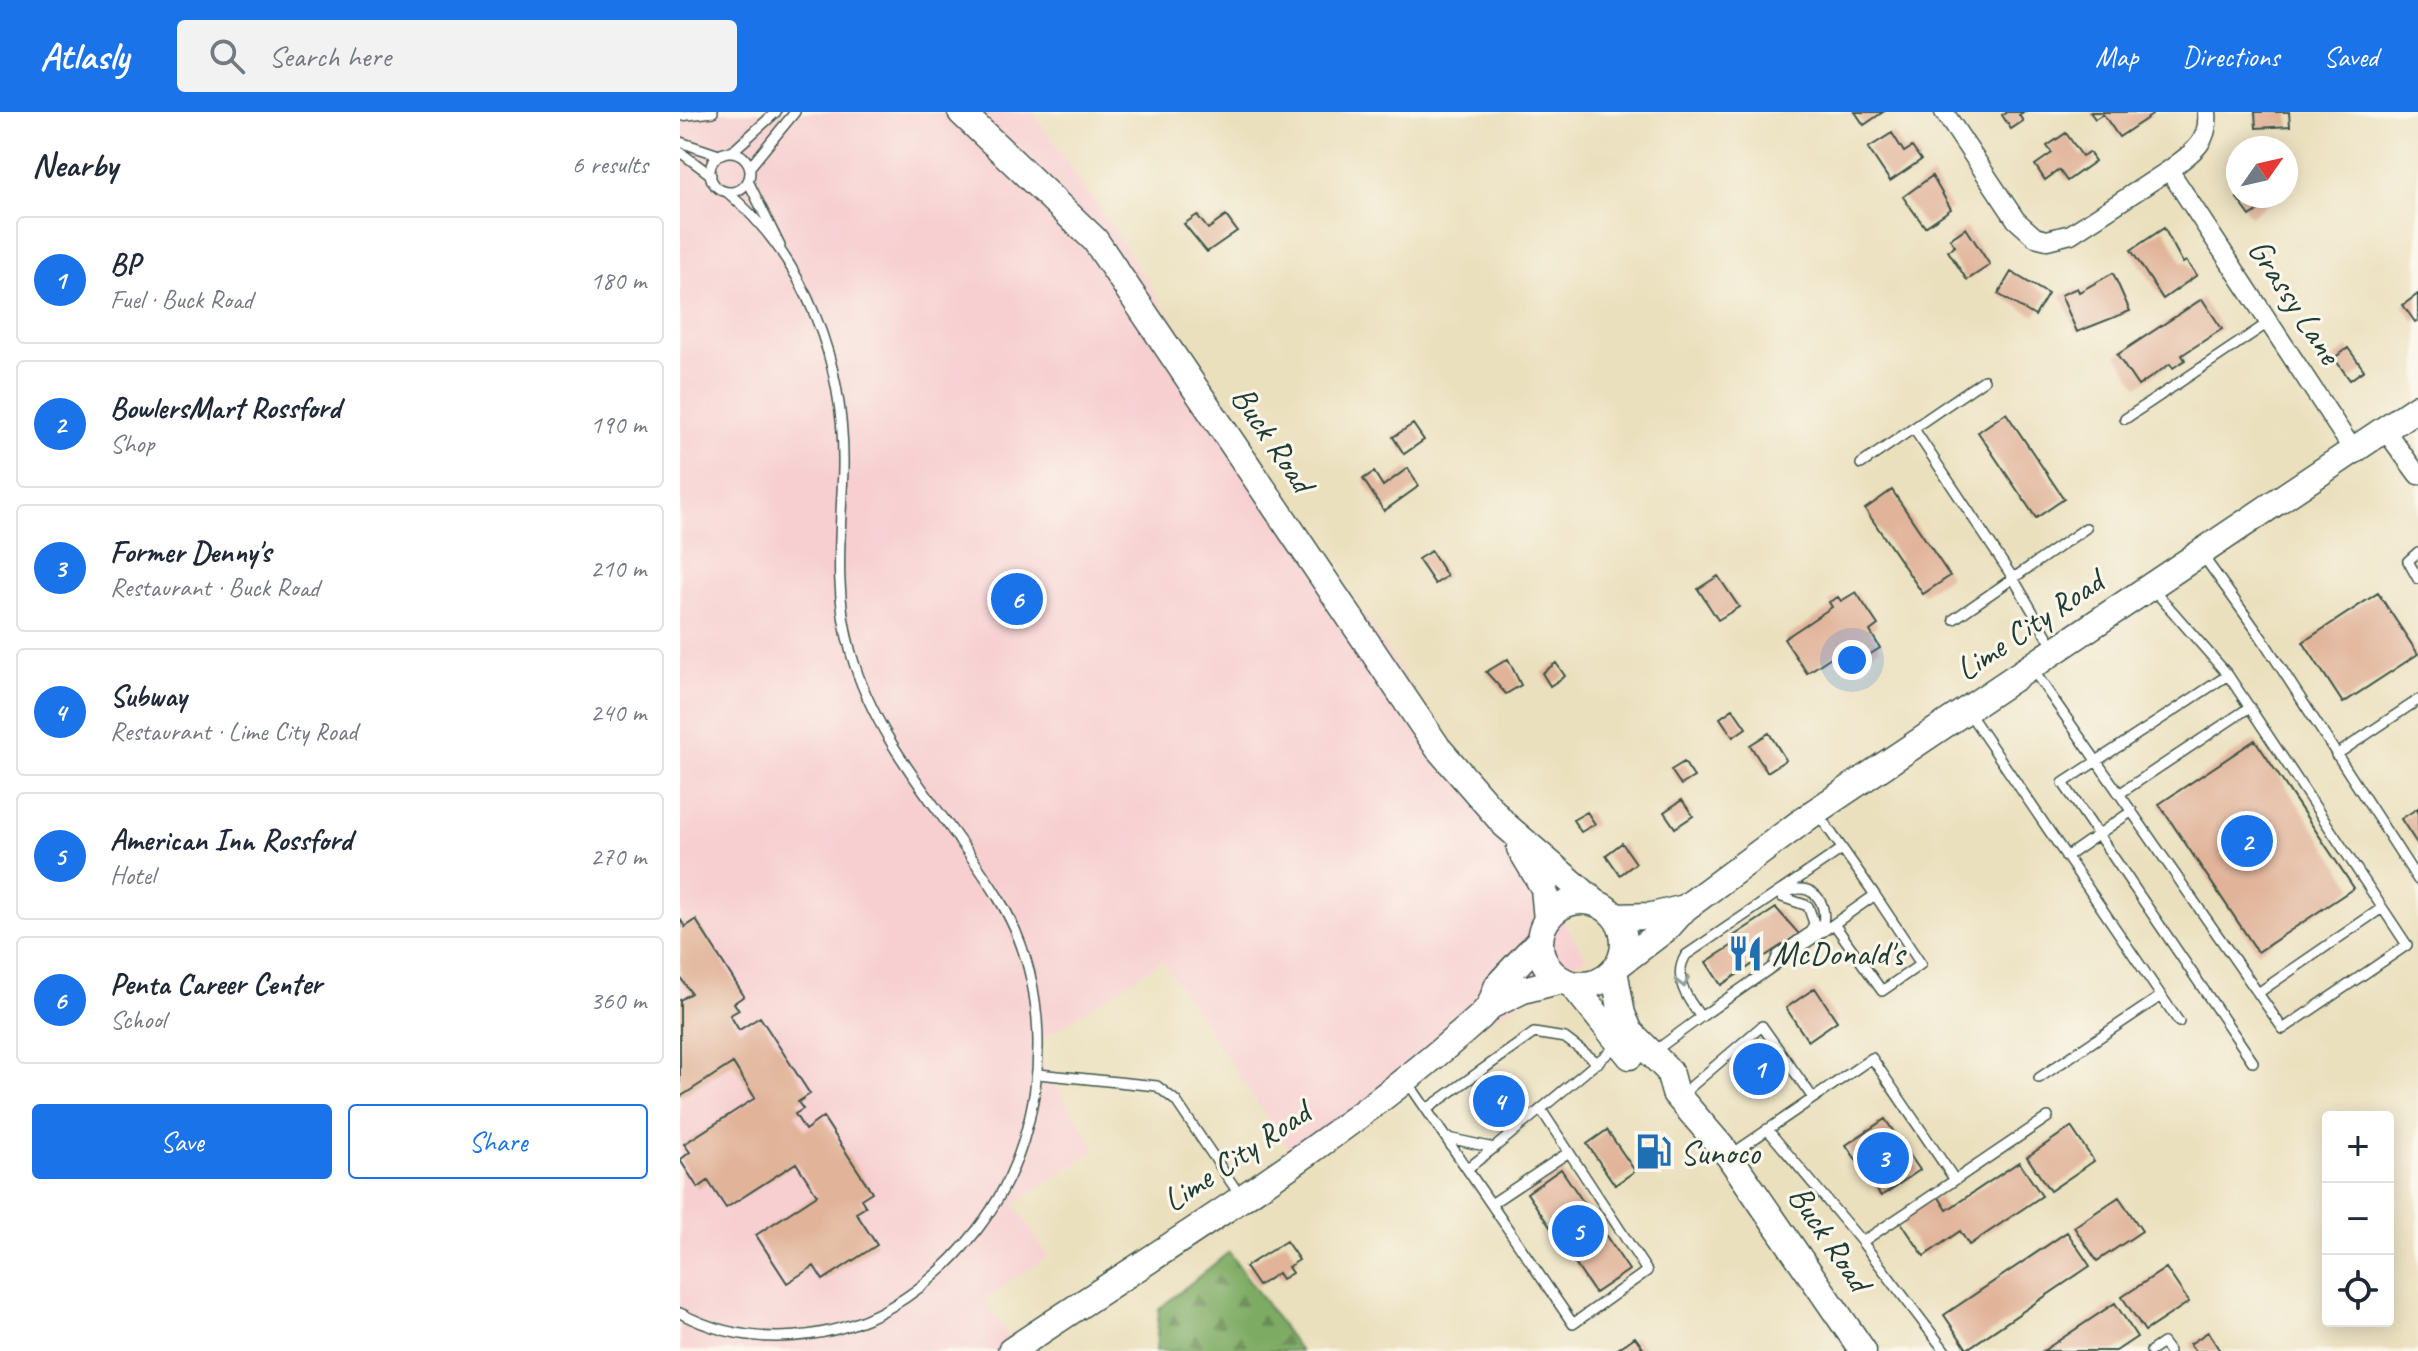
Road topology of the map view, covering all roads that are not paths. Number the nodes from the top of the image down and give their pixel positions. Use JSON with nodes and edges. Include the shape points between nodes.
{"nodes":[{"id":1,"x":713,"y":112,"type":"edge"},
{"id":2,"x":776,"y":112,"type":"edge"},
{"id":3,"x":795,"y":112,"type":"edge"},
{"id":4,"x":1944,"y":112,"type":"edge"},
{"id":5,"x":2207,"y":112,"type":"edge"},
{"id":6,"x":967,"y":115,"type":"edge"},
{"id":7,"x":680,"y":116,"type":"edge"},
{"id":8,"x":680,"y":142,"type":"edge"},
{"id":9,"x":680,"y":152,"type":"edge"},
{"id":10,"x":732,"y":152,"type":"junction"},
{"id":11,"x":719,"y":155,"type":"junction"},
{"id":12,"x":750,"y":167,"type":"junction"},
{"id":13,"x":2169,"y":170,"type":"junction"},
{"id":14,"x":711,"y":175,"type":"junction"},
{"id":15,"x":748,"y":181,"type":"junction"},
{"id":16,"x":727,"y":192,"type":"junction"},
{"id":17,"x":781,"y":249,"type":"junction"},
{"id":18,"x":2271,"y":321,"type":"junction"},
{"id":19,"x":1984,"y":380,"type":"dead end"},
{"id":20,"x":2418,"y":407,"type":"edge"},
{"id":21,"x":2125,"y":419,"type":"dead end"},
{"id":22,"x":1914,"y":429,"type":"junction"},
{"id":23,"x":2385,"y":430,"type":"junction"},
{"id":24,"x":2353,"y":450,"type":"junction"},
{"id":25,"x":1861,"y":464,"type":"dead end"},
{"id":26,"x":2418,"y":475,"type":"edge"},
{"id":27,"x":2086,"y":528,"type":"dead end"},
{"id":28,"x":2418,"y":552,"type":"edge"},
{"id":29,"x":2201,"y":553,"type":"junction"},
{"id":30,"x":2013,"y":578,"type":"junction"},
{"id":31,"x":2418,"y":579,"type":"edge"},
{"id":32,"x":2151,"y":587,"type":"junction"},
{"id":33,"x":1954,"y":619,"type":"dead end"},
{"id":34,"x":2056,"y":650,"type":"junction"},
{"id":35,"x":2031,"y":668,"type":"junction"},
{"id":36,"x":2228,"y":675,"type":"junction"},
{"id":37,"x":2418,"y":700,"type":"edge"},
{"id":38,"x":2250,"y":707,"type":"junction"},
{"id":39,"x":1967,"y":711,"type":"junction"},
{"id":40,"x":2336,"y":755,"type":"junction"},
{"id":41,"x":2095,"y":760,"type":"junction"},
{"id":42,"x":2119,"y":794,"type":"junction"},
{"id":43,"x":1816,"y":811,"type":"junction"},
{"id":44,"x":2132,"y":811,"type":"junction"},
{"id":45,"x":1505,"y":825,"type":"junction"},
{"id":46,"x":2098,"y":835,"type":"junction"},
{"id":47,"x":1842,"y":849,"type":"junction"},
{"id":48,"x":2066,"y":857,"type":"junction"},
{"id":49,"x":2418,"y":880,"type":"edge"},
{"id":50,"x":1875,"y":895,"type":"junction"},
{"id":51,"x":1780,"y":897,"type":"junction"},
{"id":52,"x":1685,"y":908,"type":"junction"},
{"id":53,"x":2382,"y":908,"type":"junction"},
{"id":54,"x":1606,"y":910,"type":"junction"},
{"id":55,"x":1834,"y":924,"type":"junction"},
{"id":56,"x":1544,"y":930,"type":"junction"},
{"id":57,"x":1810,"y":932,"type":"junction"},
{"id":58,"x":1696,"y":948,"type":"junction"},
{"id":59,"x":1616,"y":968,"type":"junction"},
{"id":60,"x":1772,"y":968,"type":"junction"},
{"id":61,"x":1567,"y":982,"type":"junction"},
{"id":62,"x":2258,"y":993,"type":"junction"},
{"id":63,"x":2161,"y":996,"type":"junction"},
{"id":64,"x":1490,"y":1006,"type":"junction"},
{"id":65,"x":1701,"y":1017,"type":"junction"},
{"id":66,"x":2179,"y":1022,"type":"dead end"},
{"id":67,"x":1620,"y":1043,"type":"junction"},
{"id":68,"x":1649,"y":1055,"type":"junction"},
{"id":69,"x":2253,"y":1062,"type":"dead end"},
{"id":70,"x":1598,"y":1063,"type":"junction"},
{"id":71,"x":1038,"y":1074,"type":"junction"},
{"id":72,"x":2039,"y":1078,"type":"dead end"},
{"id":73,"x":1407,"y":1081,"type":"junction"},
{"id":74,"x":1677,"y":1095,"type":"junction"},
{"id":75,"x":1813,"y":1098,"type":"junction"},
{"id":76,"x":1427,"y":1109,"type":"junction"},
{"id":77,"x":1542,"y":1111,"type":"junction"},
{"id":78,"x":2048,"y":1117,"type":"dead end"},
{"id":79,"x":1767,"y":1129,"type":"junction"},
{"id":80,"x":1448,"y":1138,"type":"junction"},
{"id":81,"x":1494,"y":1148,"type":"junction"},
{"id":82,"x":1569,"y":1152,"type":"junction"},
{"id":83,"x":1729,"y":1156,"type":"junction"},
{"id":84,"x":1467,"y":1169,"type":"junction"},
{"id":85,"x":1955,"y":1180,"type":"junction"},
{"id":86,"x":1241,"y":1197,"type":"junction"},
{"id":87,"x":1491,"y":1204,"type":"junction"},
{"id":88,"x":1862,"y":1242,"type":"junction"},
{"id":89,"x":680,"y":1313,"type":"edge"},
{"id":90,"x":1011,"y":1351,"type":"edge"},
{"id":91,"x":1863,"y":1351,"type":"edge"},
{"id":92,"x":1945,"y":1351,"type":"edge"},
{"id":93,"x":2151,"y":1351,"type":"edge"},
{"id":94,"x":2169,"y":1351,"type":"edge"}],
"edges":[{"from":1,"to":7,"type":"lane"},
{"from":2,"to":10,"type":"lane"},
{"from":3,"to":12,"type":"lane"},
{"from":4,"to":13,"type":"street","via":[[2016,220],[2035,237],[2062,239]]},
{"from":5,"to":13,"type":"street","via":[[2203,142]]},
{"from":6,"to":45,"type":"street","name":"Buck Road","via":[[1095,240],[1438,748]]},
{"from":8,"to":11,"type":"lane"},
{"from":9,"to":14,"type":"lane"},
{"from":10,"to":11,"type":"lane"},
{"from":10,"to":12,"type":"lane"},
{"from":11,"to":14,"type":"lane"},
{"from":12,"to":15,"type":"lane"},
{"from":13,"to":18,"type":"street","name":"Grassy Lane"},
{"from":14,"to":16,"type":"lane"},
{"from":15,"to":16,"type":"lane"},
{"from":15,"to":17,"type":"lane"},
{"from":16,"to":17,"type":"lane"},
{"from":17,"to":71,"type":"lane","via":[[817,320],[838,399],[843,469],[837,562],[851,655],[882,730],[1010,920],[1034,995]]},
{"from":18,"to":21,"type":"lane"},
{"from":18,"to":24,"type":"street","name":"Grassy Lane"},
{"from":19,"to":22,"type":"lane"},
{"from":20,"to":23,"type":"street","name":"Lime City Road"},
{"from":22,"to":25,"type":"lane"},
{"from":22,"to":30,"type":"lane"},
{"from":23,"to":24,"type":"street","name":"Lime City Road"},
{"from":23,"to":26,"type":"street"},
{"from":24,"to":29,"type":"street","name":"Lime City Road"},
{"from":27,"to":30,"type":"lane"},
{"from":28,"to":31,"type":"lane","via":[[2408,561]]},
{"from":29,"to":32,"type":"street","name":"Lime City Road"},
{"from":29,"to":40,"type":"lane"},
{"from":30,"to":33,"type":"lane"},
{"from":30,"to":34,"type":"lane"},
{"from":32,"to":34,"type":"street","name":"Lime City Road"},
{"from":32,"to":36,"type":"lane"},
{"from":34,"to":35,"type":"street","name":"Lime City Road"},
{"from":35,"to":39,"type":"street","name":"Lime City Road"},
{"from":35,"to":41,"type":"lane"},
{"from":36,"to":38,"type":"lane"},
{"from":36,"to":41,"type":"lane"},
{"from":37,"to":40,"type":"lane"},
{"from":38,"to":42,"type":"lane"},
{"from":38,"to":53,"type":"lane"},
{"from":39,"to":43,"type":"street","name":"Lime City Road"},
{"from":39,"to":48,"type":"lane"},
{"from":40,"to":49,"type":"lane"},
{"from":41,"to":42,"type":"lane"},
{"from":41,"to":46,"type":"lane","via":[[2063,783]]},
{"from":42,"to":44,"type":"lane"},
{"from":43,"to":47,"type":"lane"},
{"from":43,"to":52,"type":"street","name":"Lime City Road"},
{"from":44,"to":46,"type":"lane"},
{"from":44,"to":62,"type":"lane"},
{"from":45,"to":54,"type":"street","name":"Buck Road"},
{"from":45,"to":56,"type":"street","name":"Buck Road","via":[[1544,888]]},
{"from":46,"to":48,"type":"lane"},
{"from":46,"to":69,"type":"lane"},
{"from":47,"to":50,"type":"lane"},
{"from":47,"to":58,"type":"lane"},
{"from":48,"to":63,"type":"lane"},
{"from":50,"to":55,"type":"lane"},
{"from":50,"to":55,"type":"lane","via":[[1921,964],[1882,991]]},
{"from":51,"to":57,"type":"lane","via":[[1808,906],[1814,923]]},
{"from":51,"to":57,"type":"lane","via":[[1803,889],[1821,898],[1823,923]]},
{"from":51,"to":58,"type":"lane","via":[[1708,946]]},
{"from":52,"to":54,"type":"street","name":"Lime City Road","via":[[1652,916]]},
{"from":52,"to":59,"type":"street","name":"Lime City Road"},
{"from":53,"to":62,"type":"lane"},
{"from":53,"to":62,"type":"lane","via":[[2407,945],[2394,954],[2283,1029]]},
{"from":54,"to":56,"type":"street","via":[[1567,903]]},
{"from":54,"to":59,"type":"street","via":[[1624,945]]},
{"from":55,"to":60,"type":"lane"},
{"from":56,"to":61,"type":"street","via":[[1543,959]]},
{"from":56,"to":64,"type":"street","name":"Lime City Road","via":[[1498,985]]},
{"from":57,"to":60,"type":"lane","via":[[1778,955]]},
{"from":58,"to":65,"type":"lane","one_way":true,"via":[[1682,962],[1681,983]]},
{"from":59,"to":61,"type":"street","via":[[1597,983]]},
{"from":59,"to":68,"type":"street","name":"Buck Road","via":[[1622,1014]]},
{"from":60,"to":65,"type":"lane"},
{"from":61,"to":64,"type":"street","name":"Lime City Road","via":[[1523,990]]},
{"from":61,"to":67,"type":"street","name":"Buck Road"},
{"from":63,"to":66,"type":"lane"},
{"from":63,"to":72,"type":"lane"},
{"from":64,"to":73,"type":"street","name":"Lime City Road"},
{"from":65,"to":68,"type":"lane"},
{"from":67,"to":70,"type":"lane"},
{"from":67,"to":74,"type":"street","name":"Buck Road","via":[[1665,1092]]},
{"from":68,"to":74,"type":"street","name":"Buck Road","via":[[1669,1071]]},
{"from":70,"to":76,"type":"lane","via":[[1565,1038],[1534,1033]]},
{"from":70,"to":77,"type":"lane"},
{"from":71,"to":86,"type":"lane","via":[[1157,1086],[1176,1101]]},
{"from":71,"to":89,"type":"lane","via":[[1020,1150],[990,1213],[951,1260],[906,1298],[860,1322],[778,1338],[722,1330]]},
{"from":73,"to":76,"type":"lane"},
{"from":73,"to":86,"type":"street","name":"Lime City Road"},
{"from":74,"to":75,"type":"lane","via":[[1762,1026]]},
{"from":74,"to":83,"type":"street","name":"Buck Road"},
{"from":75,"to":79,"type":"lane"},
{"from":75,"to":85,"type":"lane","via":[[1872,1058]]},
{"from":76,"to":80,"type":"lane"},
{"from":77,"to":81,"type":"lane"},
{"from":77,"to":82,"type":"lane"},
{"from":78,"to":85,"type":"lane"},
{"from":79,"to":83,"type":"lane"},
{"from":79,"to":88,"type":"lane"},
{"from":80,"to":81,"type":"lane"},
{"from":80,"to":84,"type":"lane"},
{"from":81,"to":84,"type":"lane"},
{"from":82,"to":87,"type":"lane"},
{"from":82,"to":87,"type":"lane","via":[[1647,1271],[1573,1324]]},
{"from":83,"to":91,"type":"street","name":"Buck Road"},
{"from":84,"to":87,"type":"lane"},
{"from":85,"to":88,"type":"lane"},
{"from":86,"to":90,"type":"street","name":"Lime City Road"},
{"from":88,"to":92,"type":"lane"},
{"from":93,"to":94,"type":"lane","via":[[2163,1343]]}]}
